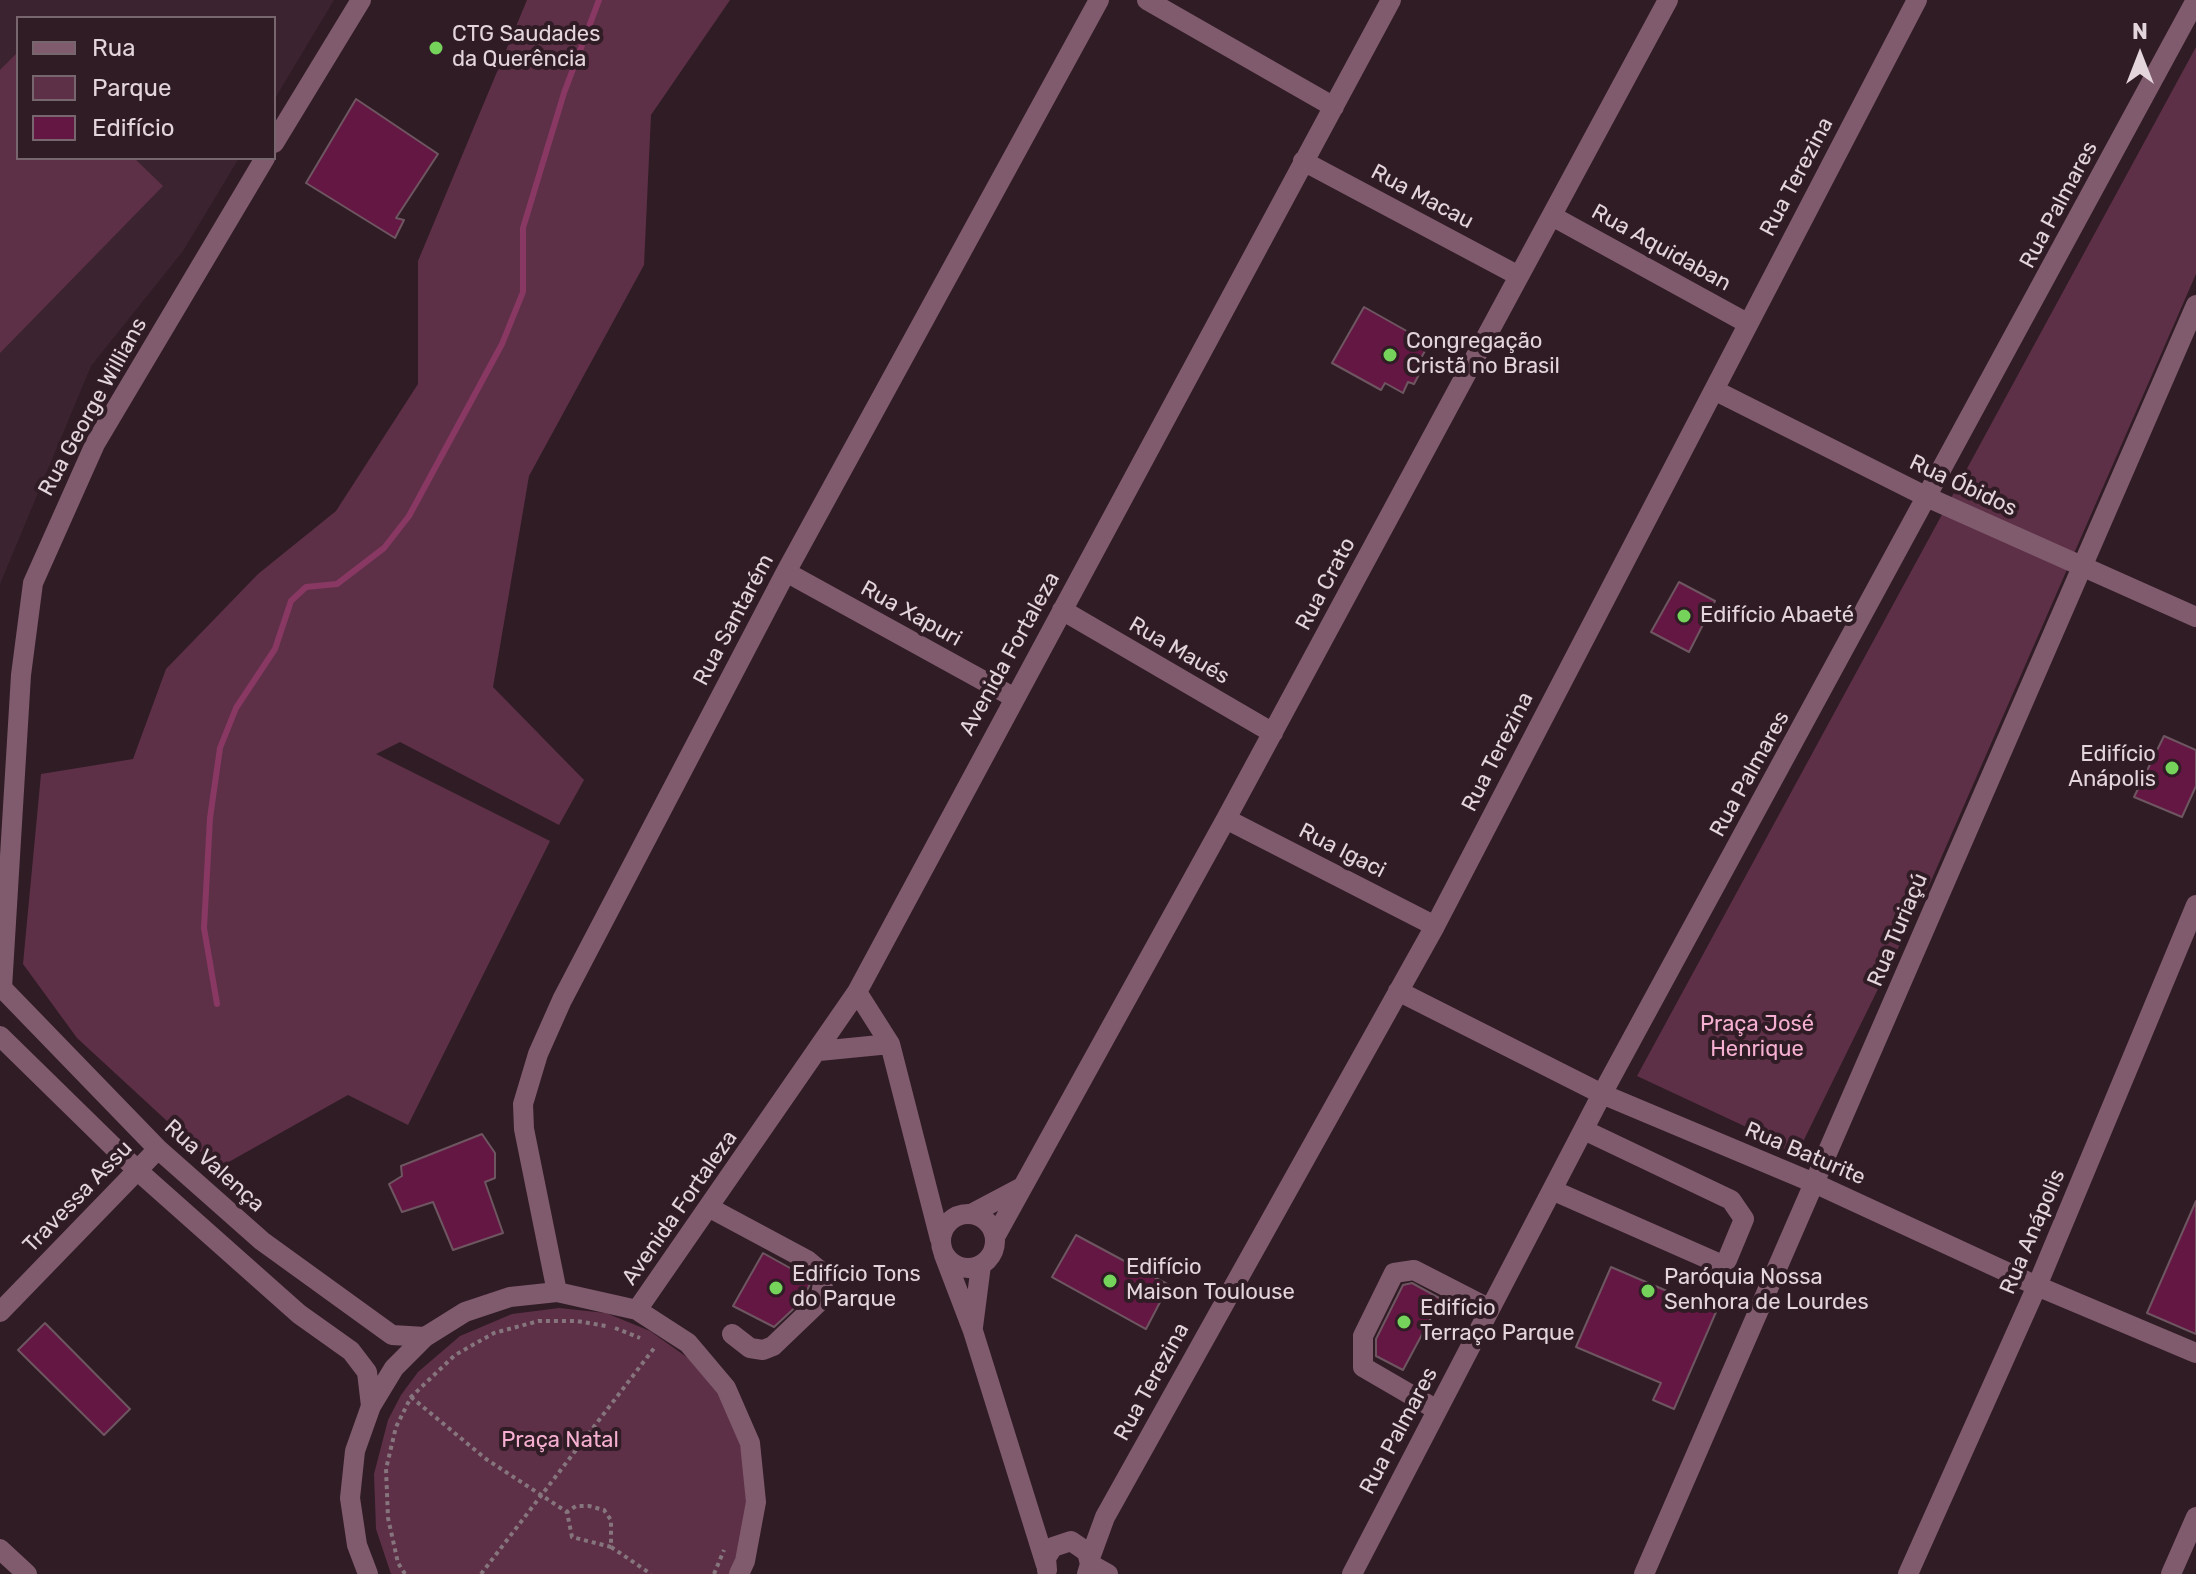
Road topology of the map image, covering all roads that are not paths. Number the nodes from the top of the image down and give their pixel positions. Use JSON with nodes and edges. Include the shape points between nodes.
{"nodes":[{"id":1,"x":361,"y":0,"type":"edge"},
{"id":2,"x":1099,"y":0,"type":"edge"},
{"id":3,"x":1147,"y":0,"type":"edge"},
{"id":4,"x":1391,"y":0,"type":"edge"},
{"id":5,"x":1668,"y":0,"type":"edge"},
{"id":6,"x":1917,"y":0,"type":"edge"},
{"id":7,"x":2196,"y":0,"type":"edge"},
{"id":8,"x":1334,"y":107,"type":"junction"},
{"id":9,"x":276,"y":140,"type":"edge"},
{"id":10,"x":264,"y":160,"type":"edge"},
{"id":11,"x":1303,"y":161,"type":"junction"},
{"id":12,"x":1552,"y":216,"type":"junction"},
{"id":13,"x":1519,"y":276,"type":"junction"},
{"id":14,"x":2196,"y":305,"type":"edge"},
{"id":15,"x":1747,"y":323,"type":"junction"},
{"id":16,"x":1714,"y":390,"type":"junction"},
{"id":17,"x":1929,"y":498,"type":"junction"},
{"id":18,"x":2082,"y":568,"type":"junction"},
{"id":19,"x":786,"y":572,"type":"junction"},
{"id":20,"x":1062,"y":610,"type":"junction"},
{"id":21,"x":2196,"y":617,"type":"edge"},
{"id":22,"x":1013,"y":697,"type":"junction"},
{"id":23,"x":1273,"y":733,"type":"junction"},
{"id":24,"x":1226,"y":819,"type":"junction"},
{"id":25,"x":2196,"y":905,"type":"edge"},
{"id":26,"x":1435,"y":926,"type":"junction"},
{"id":27,"x":1,"y":987,"type":"edge"},
{"id":28,"x":1398,"y":991,"type":"junction"},
{"id":29,"x":857,"y":992,"type":"junction"},
{"id":30,"x":0,"y":1036,"type":"edge"},
{"id":31,"x":890,"y":1044,"type":"junction"},
{"id":32,"x":819,"y":1051,"type":"junction"},
{"id":33,"x":1602,"y":1094,"type":"junction"},
{"id":34,"x":1584,"y":1130,"type":"junction"},
{"id":35,"x":158,"y":1149,"type":"junction"},
{"id":36,"x":138,"y":1171,"type":"junction"},
{"id":37,"x":1814,"y":1183,"type":"junction"},
{"id":38,"x":928,"y":1184,"type":"junction"},
{"id":39,"x":1022,"y":1187,"type":"junction"},
{"id":40,"x":1552,"y":1190,"type":"junction"},
{"id":41,"x":710,"y":1208,"type":"junction"},
{"id":42,"x":966,"y":1214,"type":"junction"},
{"id":43,"x":995,"y":1237,"type":"junction"},
{"id":44,"x":942,"y":1247,"type":"junction"},
{"id":45,"x":981,"y":1265,"type":"junction"},
{"id":46,"x":2037,"y":1286,"type":"junction"},
{"id":47,"x":557,"y":1292,"type":"junction"},
{"id":48,"x":1490,"y":1309,"type":"junction"},
{"id":49,"x":637,"y":1310,"type":"junction"},
{"id":50,"x":0,"y":1312,"type":"edge"},
{"id":51,"x":973,"y":1331,"type":"junction"},
{"id":52,"x":732,"y":1334,"type":"dead end"},
{"id":53,"x":425,"y":1337,"type":"junction"},
{"id":54,"x":2196,"y":1353,"type":"edge"},
{"id":55,"x":371,"y":1406,"type":"junction"},
{"id":56,"x":1437,"y":1410,"type":"junction"},
{"id":57,"x":1028,"y":1516,"type":"junction"},
{"id":58,"x":1105,"y":1517,"type":"junction"},
{"id":59,"x":2196,"y":1517,"type":"edge"},
{"id":60,"x":1065,"y":1542,"type":"junction"},
{"id":61,"x":0,"y":1549,"type":"edge"},
{"id":62,"x":1094,"y":1567,"type":"edge"},
{"id":63,"x":1048,"y":1569,"type":"edge"},
{"id":64,"x":746,"y":1570,"type":"edge"},
{"id":65,"x":27,"y":1574,"type":"edge"},
{"id":66,"x":368,"y":1574,"type":"edge"},
{"id":67,"x":1352,"y":1574,"type":"edge"},
{"id":68,"x":1644,"y":1574,"type":"edge"},
{"id":69,"x":1908,"y":1574,"type":"edge"},
{"id":70,"x":2171,"y":1574,"type":"edge"}],
"edges":[{"from":1,"to":9,"type":"street"},
{"from":2,"to":19,"type":"street","name":"Rua Santarém"},
{"from":3,"to":8,"type":"street"},
{"from":4,"to":8,"type":"street","name":"Avenida Fortaleza"},
{"from":5,"to":12,"type":"street","name":"Rua Crato"},
{"from":6,"to":15,"type":"street","name":"Rua Terezina"},
{"from":7,"to":17,"type":"street","name":"Rua Palmares"},
{"from":8,"to":11,"type":"street","name":"Avenida Fortaleza"},
{"from":10,"to":27,"type":"street","name":"Rua George Willians","via":[[95,444],[33,583],[21,675]]},
{"from":11,"to":13,"type":"street","name":"Rua Macau"},
{"from":11,"to":20,"type":"street","name":"Avenida Fortaleza"},
{"from":12,"to":13,"type":"street","name":"Rua Crato"},
{"from":12,"to":15,"type":"street","name":"Rua Aquidaban"},
{"from":13,"to":23,"type":"street","name":"Rua Crato"},
{"from":14,"to":18,"type":"street","name":"Rua Turiaçú"},
{"from":15,"to":16,"type":"street","name":"Rua Terezina"},
{"from":16,"to":17,"type":"street","name":"Rua Óbidos"},
{"from":16,"to":26,"type":"street","name":"Rua Terezina"},
{"from":17,"to":18,"type":"street","name":"Rua Óbidos"},
{"from":17,"to":33,"type":"street","name":"Rua Palmares"},
{"from":18,"to":21,"type":"street","name":"Rua Óbidos"},
{"from":18,"to":37,"type":"street","name":"Rua Turiaçú"},
{"from":19,"to":22,"type":"street","name":"Rua Xapuri"},
{"from":19,"to":47,"type":"street","name":"Rua Santarém","via":[[538,1054],[523,1104],[524,1129]]},
{"from":20,"to":22,"type":"street","name":"Avenida Fortaleza"},
{"from":20,"to":23,"type":"street","name":"Rua Maués"},
{"from":22,"to":29,"type":"street","name":"Avenida Fortaleza"},
{"from":23,"to":24,"type":"street","name":"Rua Crato"},
{"from":24,"to":26,"type":"street","name":"Rua Igaci"},
{"from":24,"to":39,"type":"street","name":"Rua Crato"},
{"from":25,"to":46,"type":"street","name":"Rua Anápolis"},
{"from":26,"to":28,"type":"street","name":"Rua Terezina"},
{"from":27,"to":35,"type":"street","name":"Rua Valença"},
{"from":28,"to":33,"type":"street","name":"Rua Baturite"},
{"from":28,"to":58,"type":"street","name":"Rua Terezina"},
{"from":29,"to":31,"type":"street"},
{"from":29,"to":32,"type":"street","name":"Avenida Fortaleza"},
{"from":30,"to":36,"type":"street"},
{"from":31,"to":32,"type":"street"},
{"from":31,"to":38,"type":"street"},
{"from":32,"to":41,"type":"street","name":"Avenida Fortaleza"},
{"from":33,"to":34,"type":"street","name":"Rua Palmares"},
{"from":33,"to":37,"type":"street","name":"Rua Baturite"},
{"from":34,"to":40,"type":"street","name":"Rua Palmares"},
{"from":34,"to":40,"type":"street","via":[[1731,1200],[1744,1219],[1727,1260],[1720,1264]]},
{"from":35,"to":36,"type":"street","name":"Travessa Assu"},
{"from":35,"to":53,"type":"street","name":"Rua Valença","via":[[262,1241],[369,1321],[392,1335]]},
{"from":36,"to":50,"type":"street","name":"Travessa Assu"},
{"from":36,"to":55,"type":"street","via":[[299,1314],[351,1351],[367,1372]]},
{"from":37,"to":46,"type":"street","name":"Rua Baturite"},
{"from":37,"to":68,"type":"street","name":"Rua Turiaçú"},
{"from":38,"to":42,"type":"street"},
{"from":38,"to":44,"type":"street"},
{"from":39,"to":42,"type":"street"},
{"from":39,"to":43,"type":"street","name":"Rua Crato"},
{"from":40,"to":48,"type":"street","name":"Rua Palmares"},
{"from":41,"to":49,"type":"street","name":"Avenida Fortaleza"},
{"from":41,"to":52,"type":"street","via":[[807,1260],[819,1270],[823,1283],[820,1301],[773,1346],[750,1348]]},
{"from":42,"to":43,"type":"street","via":[[987,1222]]},
{"from":42,"to":44,"type":"street","via":[[946,1224]]},
{"from":43,"to":45,"type":"street","via":[[992,1253]]},
{"from":44,"to":45,"type":"street","via":[[956,1266]]},
{"from":44,"to":51,"type":"street"},
{"from":45,"to":51,"type":"street"},
{"from":46,"to":54,"type":"street","name":"Rua Baturite"},
{"from":46,"to":69,"type":"street","name":"Rua Anápolis"},
{"from":47,"to":49,"type":"street"},
{"from":47,"to":53,"type":"street","via":[[510,1297],[465,1312]]},
{"from":48,"to":56,"type":"street","name":"Rua Palmares"},
{"from":48,"to":56,"type":"street","via":[[1414,1270],[1394,1273],[1363,1336],[1363,1367]]},
{"from":49,"to":64,"type":"street","via":[[688,1343],[726,1388],[750,1443],[756,1502]]},
{"from":51,"to":57,"type":"street"},
{"from":53,"to":55,"type":"street","via":[[394,1368]]},
{"from":55,"to":66,"type":"street","via":[[355,1451],[350,1498],[357,1545]]},
{"from":56,"to":67,"type":"street","name":"Rua Palmares"},
{"from":57,"to":60,"type":"street"},
{"from":57,"to":63,"type":"street"},
{"from":58,"to":60,"type":"street","name":"Rua Terezina"},
{"from":58,"to":62,"type":"street","name":"Rua Terezina"},
{"from":59,"to":70,"type":"street"},
{"from":60,"to":62,"type":"street","via":[[1083,1547]]},
{"from":60,"to":63,"type":"street","via":[[1049,1552]]},
{"from":61,"to":65,"type":"street"}]}
